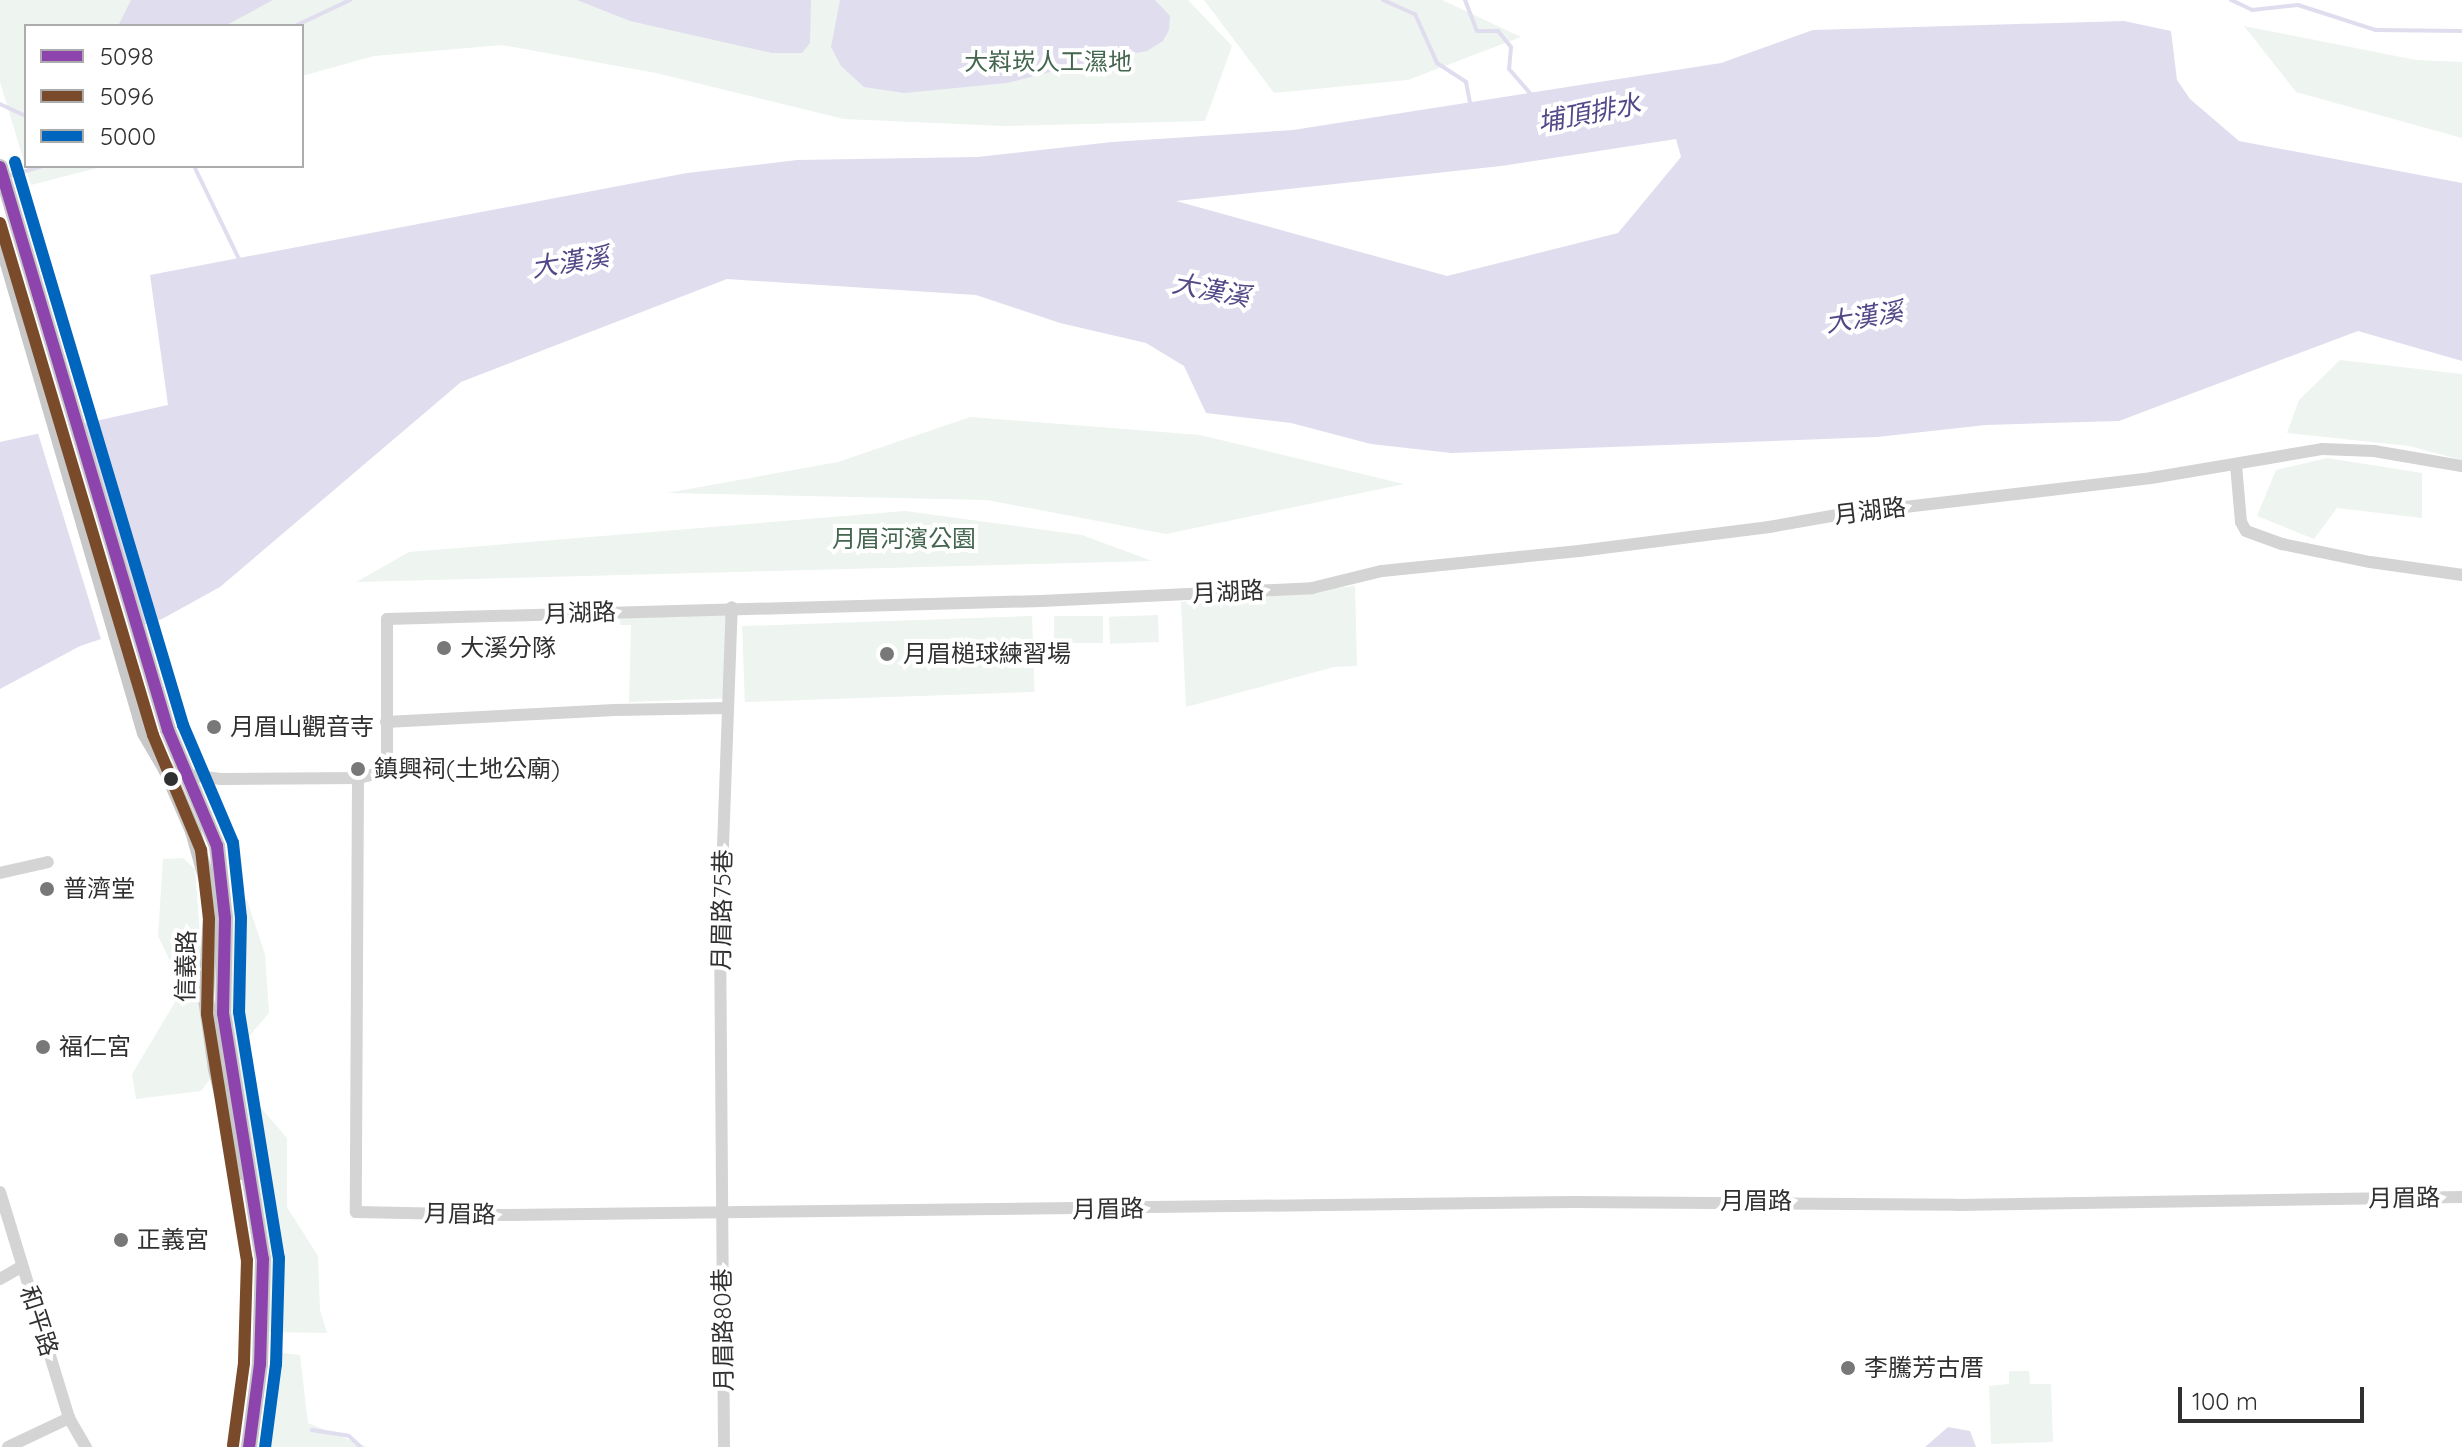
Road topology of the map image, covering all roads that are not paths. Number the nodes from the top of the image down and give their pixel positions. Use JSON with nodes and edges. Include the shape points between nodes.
{"nodes":[{"id":1,"x":0,"y":167,"type":"edge"},
{"id":2,"x":0,"y":236,"type":"edge"},
{"id":3,"x":2236,"y":465,"type":"junction"},
{"id":4,"x":2462,"y":466,"type":"edge"},
{"id":5,"x":2462,"y":575,"type":"edge"},
{"id":6,"x":732,"y":607,"type":"junction"},
{"id":7,"x":727,"y":708,"type":"junction"},
{"id":8,"x":386,"y":722,"type":"junction"},
{"id":9,"x":166,"y":769,"type":"junction"},
{"id":10,"x":190,"y":776,"type":"junction"},
{"id":11,"x":358,"y":778,"type":"junction"},
{"id":12,"x":48,"y":862,"type":"dead end"},
{"id":13,"x":0,"y":873,"type":"edge"},
{"id":14,"x":0,"y":1192,"type":"edge"},
{"id":15,"x":2462,"y":1197,"type":"edge"},
{"id":16,"x":720,"y":1213,"type":"junction"},
{"id":17,"x":21,"y":1267,"type":"junction"},
{"id":18,"x":0,"y":1279,"type":"edge"},
{"id":19,"x":69,"y":1418,"type":"junction"},
{"id":20,"x":8,"y":1447,"type":"edge"},
{"id":21,"x":86,"y":1447,"type":"edge"},
{"id":22,"x":238,"y":1447,"type":"edge"},
{"id":23,"x":249,"y":1447,"type":"edge"},
{"id":24,"x":724,"y":1447,"type":"edge"}],
"edges":[{"from":1,"to":10,"type":"main road","name":"信義路","via":[[168,730]]},
{"from":2,"to":9,"type":"main road","name":"信義路","via":[[145,733]]},
{"from":3,"to":4,"type":"street","name":"月湖路","via":[[2322,449],[2374,451]]},
{"from":3,"to":5,"type":"street","via":[[2246,531],[2355,559]]},
{"from":3,"to":6,"type":"street","name":"月湖路","via":[[1627,545],[1382,571],[1312,588],[1041,601]]},
{"from":6,"to":7,"type":"street","name":"月眉路75巷"},
{"from":6,"to":8,"type":"street","name":"月湖路","via":[[387,619]]},
{"from":7,"to":8,"type":"street"},
{"from":7,"to":16,"type":"street","name":"月眉路75巷"},
{"from":8,"to":11,"type":"street","name":"月湖路","via":[[387,755],[376,774]]},
{"from":9,"to":10,"type":"street"},
{"from":9,"to":22,"type":"main road","name":"信義路","via":[[193,831],[207,881],[211,914],[206,999],[254,1253],[249,1365]]},
{"from":10,"to":11,"type":"street"},
{"from":10,"to":23,"type":"main road","name":"信義路","via":[[220,864],[223,1013],[263,1259],[260,1364]]},
{"from":11,"to":16,"type":"street","name":"月眉路","via":[[356,1212]]},
{"from":12,"to":13,"type":"street"},
{"from":14,"to":17,"type":"street","name":"和平路"},
{"from":15,"to":16,"type":"street","name":"月眉路"},
{"from":16,"to":24,"type":"street","name":"月眉路80巷"},
{"from":17,"to":18,"type":"street"},
{"from":17,"to":19,"type":"street","name":"和平路"},
{"from":19,"to":20,"type":"street"},
{"from":19,"to":21,"type":"street","name":"和平路"}]}
